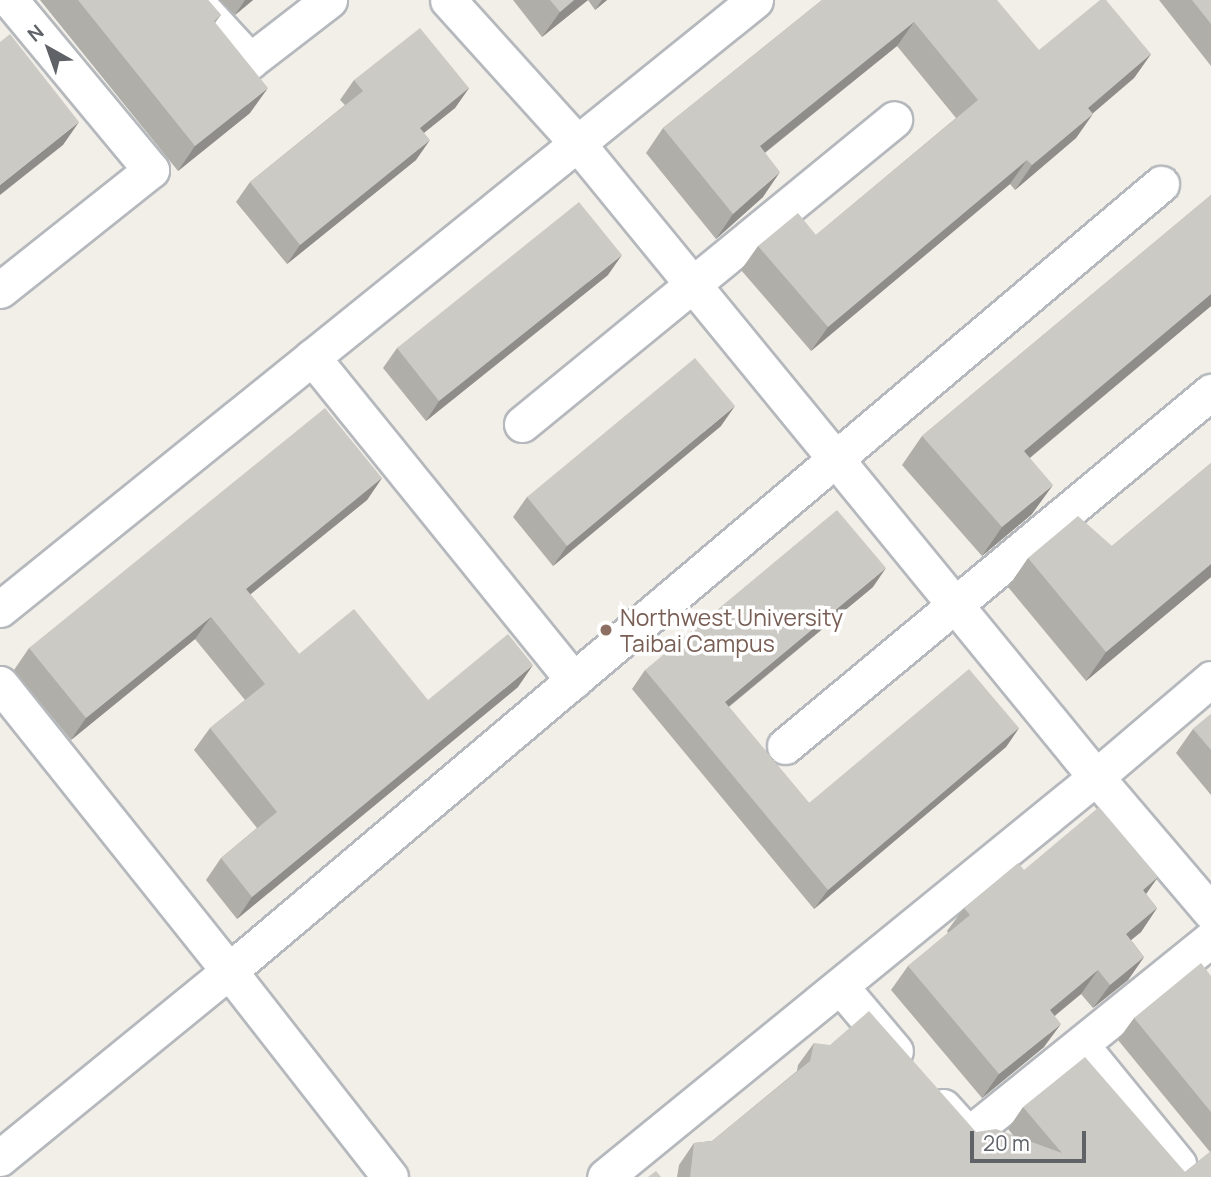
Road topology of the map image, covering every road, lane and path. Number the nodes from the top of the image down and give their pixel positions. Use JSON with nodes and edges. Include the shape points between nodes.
{"nodes":[{"id":1,"x":10,"y":0,"type":"edge"},
{"id":2,"x":194,"y":0,"type":"edge"},
{"id":3,"x":329,"y":0,"type":"edge"},
{"id":4,"x":448,"y":0,"type":"edge"},
{"id":5,"x":755,"y":0,"type":"edge"},
{"id":6,"x":894,"y":119,"type":"dead end"},
{"id":7,"x":577,"y":143,"type":"junction"},
{"id":8,"x":1161,"y":184,"type":"dead end"},
{"id":9,"x":692,"y":285,"type":"junction"},
{"id":10,"x":0,"y":290,"type":"edge"},
{"id":11,"x":312,"y":357,"type":"junction"},
{"id":12,"x":1211,"y":391,"type":"edge"},
{"id":13,"x":522,"y":424,"type":"dead end"},
{"id":14,"x":835,"y":459,"type":"junction"},
{"id":15,"x":955,"y":605,"type":"junction"},
{"id":16,"x":0,"y":609,"type":"edge"},
{"id":17,"x":1211,"y":679,"type":"edge"},
{"id":18,"x":573,"y":680,"type":"junction"},
{"id":19,"x":0,"y":684,"type":"edge"},
{"id":20,"x":785,"y":746,"type":"dead end"},
{"id":21,"x":1096,"y":777,"type":"junction"},
{"id":22,"x":1211,"y":912,"type":"edge"},
{"id":23,"x":1211,"y":939,"type":"edge"},
{"id":24,"x":229,"y":971,"type":"junction"},
{"id":25,"x":839,"y":986,"type":"junction"},
{"id":26,"x":1080,"y":1045,"type":"junction"},
{"id":27,"x":0,"y":1158,"type":"edge"},
{"id":28,"x":1178,"y":1164,"type":"edge"},
{"id":29,"x":390,"y":1177,"type":"edge"},
{"id":30,"x":605,"y":1177,"type":"edge"}],
"edges":[{"from":1,"to":10,"type":"street","via":[[151,170]]},
{"from":2,"to":3,"type":"street","via":[[250,61]]},
{"from":4,"to":7,"type":"street"},
{"from":5,"to":7,"type":"street"},
{"from":6,"to":9,"type":"street"},
{"from":7,"to":9,"type":"street"},
{"from":7,"to":11,"type":"street"},
{"from":8,"to":14,"type":"street"},
{"from":9,"to":13,"type":"street"},
{"from":9,"to":14,"type":"street"},
{"from":11,"to":16,"type":"street"},
{"from":11,"to":18,"type":"street"},
{"from":12,"to":15,"type":"street"},
{"from":14,"to":15,"type":"street"},
{"from":14,"to":18,"type":"street"},
{"from":15,"to":20,"type":"street"},
{"from":15,"to":21,"type":"street"},
{"from":17,"to":21,"type":"street"},
{"from":18,"to":24,"type":"street"},
{"from":19,"to":24,"type":"street"},
{"from":21,"to":22,"type":"street"},
{"from":21,"to":25,"type":"street"},
{"from":23,"to":26,"type":"street"},
{"from":24,"to":27,"type":"street"},
{"from":24,"to":29,"type":"street"},
{"from":25,"to":26,"type":"street","via":[[968,1135]]},
{"from":25,"to":30,"type":"street"},
{"from":26,"to":28,"type":"street"}]}
